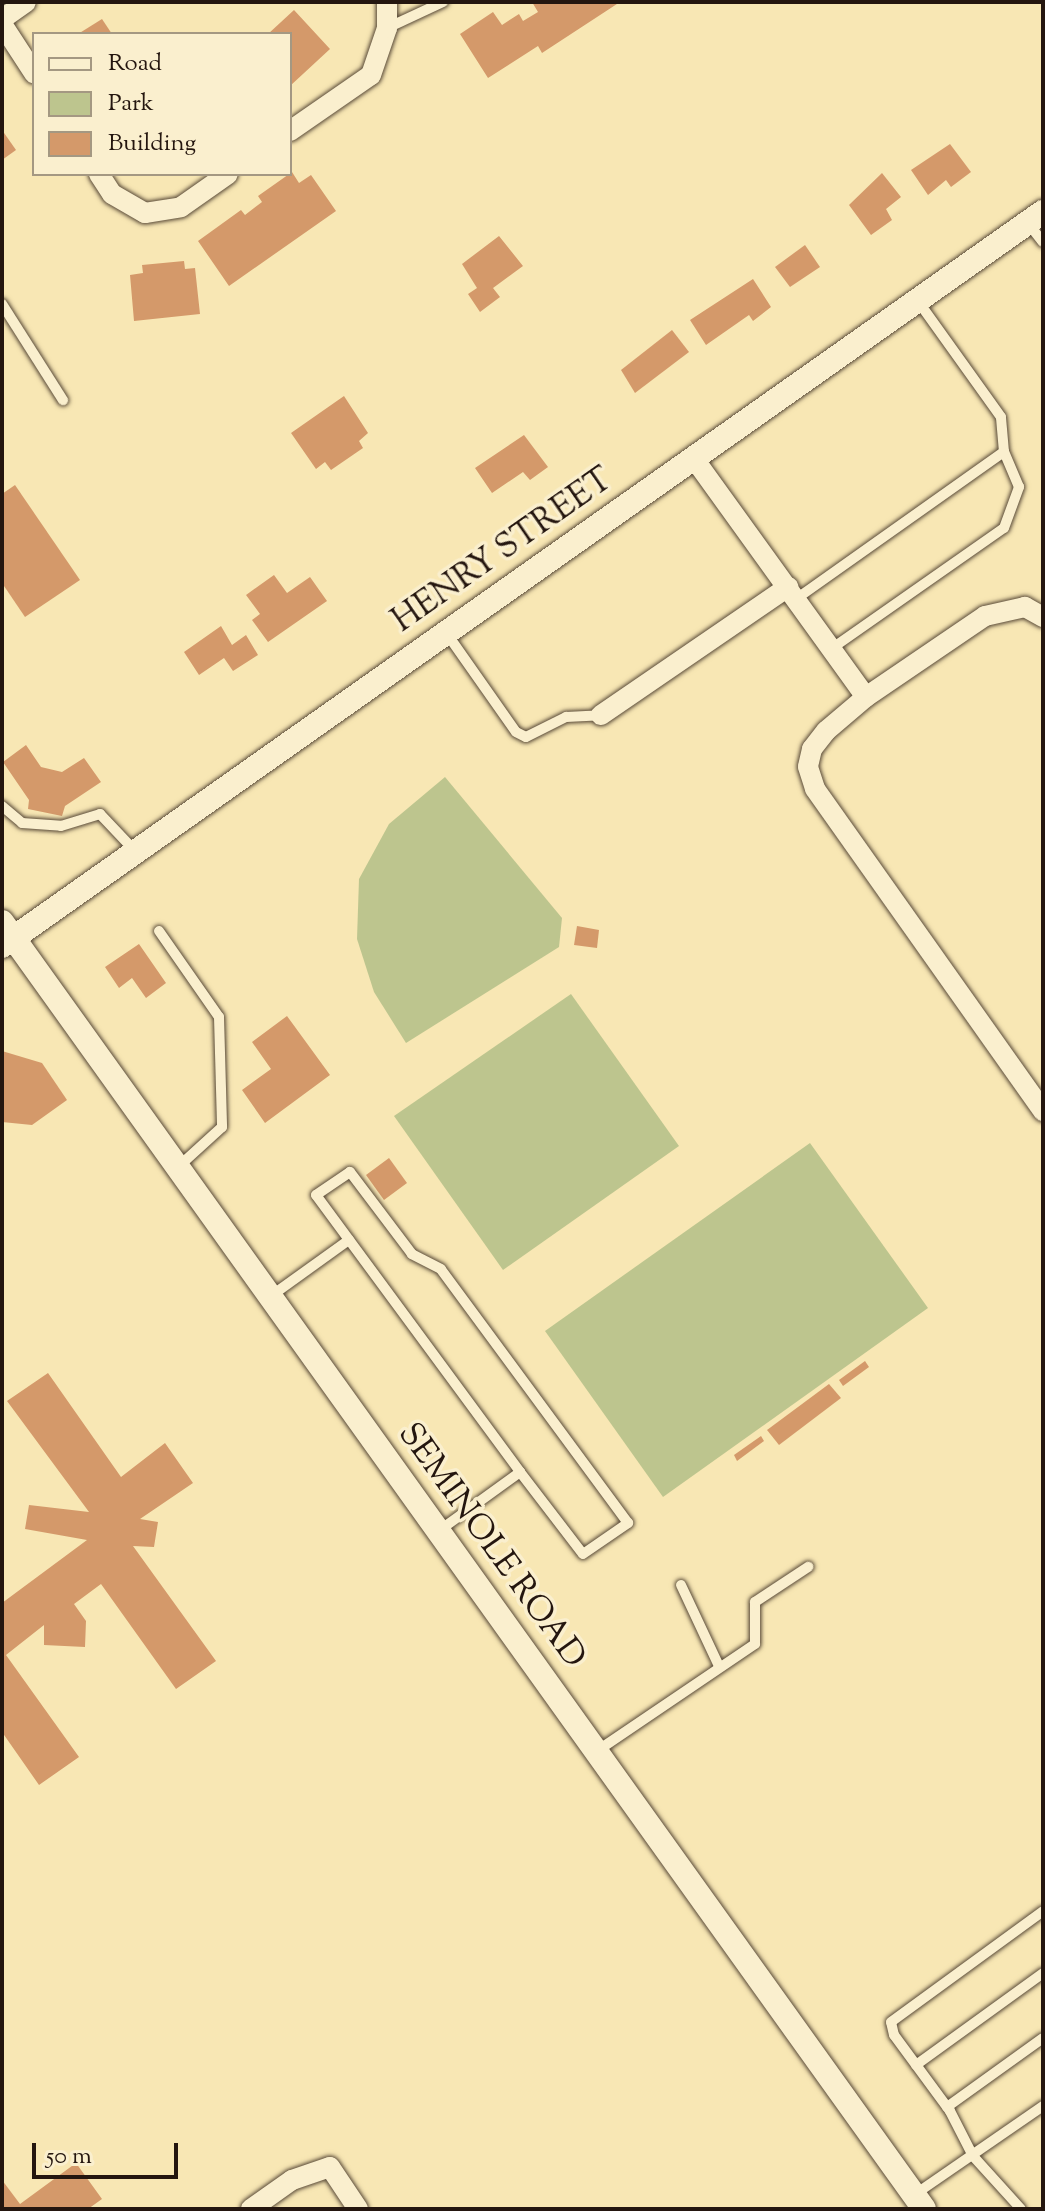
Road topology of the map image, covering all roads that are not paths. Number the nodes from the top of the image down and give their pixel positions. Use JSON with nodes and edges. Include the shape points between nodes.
{"nodes":[{"id":1,"x":26,"y":2,"type":"edge"},
{"id":2,"x":387,"y":2,"type":"edge"},
{"id":3,"x":443,"y":2,"type":"edge"},
{"id":4,"x":2,"y":21,"type":"edge"},
{"id":5,"x":387,"y":28,"type":"junction"},
{"id":6,"x":32,"y":70,"type":"edge"},
{"id":7,"x":292,"y":130,"type":"edge"},
{"id":8,"x":100,"y":176,"type":"edge"},
{"id":9,"x":225,"y":176,"type":"edge"},
{"id":10,"x":1035,"y":217,"type":"edge"},
{"id":11,"x":1043,"y":242,"type":"edge"},
{"id":12,"x":918,"y":301,"type":"junction"},
{"id":13,"x":2,"y":304,"type":"edge"},
{"id":14,"x":63,"y":400,"type":"dead end"},
{"id":15,"x":1004,"y":452,"type":"junction"},
{"id":16,"x":695,"y":460,"type":"junction"},
{"id":17,"x":792,"y":593,"type":"junction"},
{"id":18,"x":1043,"y":617,"type":"edge"},
{"id":19,"x":445,"y":631,"type":"junction"},
{"id":20,"x":831,"y":649,"type":"junction"},
{"id":21,"x":866,"y":697,"type":"junction"},
{"id":22,"x":601,"y":715,"type":"joint"},
{"id":23,"x":2,"y":806,"type":"edge"},
{"id":24,"x":135,"y":851,"type":"junction"},
{"id":25,"x":159,"y":931,"type":"dead end"},
{"id":26,"x":6,"y":935,"type":"edge"},
{"id":27,"x":1043,"y":1111,"type":"edge"},
{"id":28,"x":177,"y":1168,"type":"junction"},
{"id":29,"x":349,"y":1240,"type":"junction"},
{"id":30,"x":270,"y":1297,"type":"junction"},
{"id":31,"x":520,"y":1472,"type":"junction"},
{"id":32,"x":438,"y":1531,"type":"junction"},
{"id":33,"x":808,"y":1567,"type":"dead end"},
{"id":34,"x":681,"y":1585,"type":"dead end"},
{"id":35,"x":719,"y":1666,"type":"junction"},
{"id":36,"x":597,"y":1751,"type":"junction"},
{"id":37,"x":1043,"y":1911,"type":"edge"},
{"id":38,"x":1043,"y":1973,"type":"edge"},
{"id":39,"x":1043,"y":2038,"type":"edge"},
{"id":40,"x":916,"y":2065,"type":"junction"},
{"id":41,"x":1043,"y":2106,"type":"edge"},
{"id":42,"x":947,"y":2107,"type":"junction"},
{"id":43,"x":973,"y":2156,"type":"junction"},
{"id":44,"x":919,"y":2202,"type":"edge"},
{"id":45,"x":251,"y":2209,"type":"edge"},
{"id":46,"x":358,"y":2209,"type":"edge"},
{"id":47,"x":1021,"y":2209,"type":"edge"}],
"edges":[{"from":1,"to":4,"type":"street"},
{"from":2,"to":5,"type":"street"},
{"from":3,"to":5,"type":"lane"},
{"from":4,"to":6,"type":"street"},
{"from":5,"to":7,"type":"street","via":[[371,75]]},
{"from":8,"to":9,"type":"street","via":[[112,194],[145,213],[181,207]]},
{"from":10,"to":11,"type":"lane"},
{"from":10,"to":12,"type":"street","name":"HENRY STREET"},
{"from":12,"to":15,"type":"lane","via":[[1001,417]]},
{"from":12,"to":16,"type":"street","name":"HENRY STREET"},
{"from":13,"to":14,"type":"lane"},
{"from":15,"to":17,"type":"lane"},
{"from":15,"to":20,"type":"lane","via":[[1019,487],[1004,528]]},
{"from":16,"to":17,"type":"street"},
{"from":16,"to":19,"type":"street","name":"HENRY STREET"},
{"from":17,"to":20,"type":"street"},
{"from":17,"to":22,"type":"street"},
{"from":18,"to":21,"type":"street","via":[[1025,607],[985,616]]},
{"from":19,"to":22,"type":"lane","via":[[516,732],[526,737],[566,717]]},
{"from":19,"to":24,"type":"street","name":"HENRY STREET"},
{"from":20,"to":21,"type":"street"},
{"from":21,"to":27,"type":"street","via":[[812,749],[808,767],[815,789]]},
{"from":23,"to":24,"type":"lane","via":[[22,823],[61,826],[100,814]]},
{"from":24,"to":26,"type":"street","name":"HENRY STREET"},
{"from":25,"to":28,"type":"lane","via":[[219,1017],[222,1127]]},
{"from":26,"to":28,"type":"street","name":"SEMINOLE ROAD"},
{"from":28,"to":30,"type":"street","name":"SEMINOLE ROAD"},
{"from":29,"to":30,"type":"lane"},
{"from":29,"to":31,"type":"lane"},
{"from":29,"to":31,"type":"lane","via":[[316,1195],[350,1172],[412,1254],[441,1269],[628,1523],[583,1554]]},
{"from":30,"to":32,"type":"street","name":"SEMINOLE ROAD"},
{"from":31,"to":32,"type":"lane"},
{"from":32,"to":36,"type":"street","name":"SEMINOLE ROAD"},
{"from":33,"to":35,"type":"lane","via":[[755,1602],[755,1644]]},
{"from":34,"to":35,"type":"lane"},
{"from":35,"to":36,"type":"lane"},
{"from":36,"to":44,"type":"street","name":"SEMINOLE ROAD"},
{"from":37,"to":40,"type":"lane","via":[[891,2022]]},
{"from":38,"to":40,"type":"lane"},
{"from":39,"to":42,"type":"lane"},
{"from":40,"to":42,"type":"lane"},
{"from":41,"to":43,"type":"lane"},
{"from":42,"to":43,"type":"lane"},
{"from":43,"to":44,"type":"lane"},
{"from":43,"to":47,"type":"lane"},
{"from":45,"to":46,"type":"street","via":[[292,2180],[330,2167]]}]}
